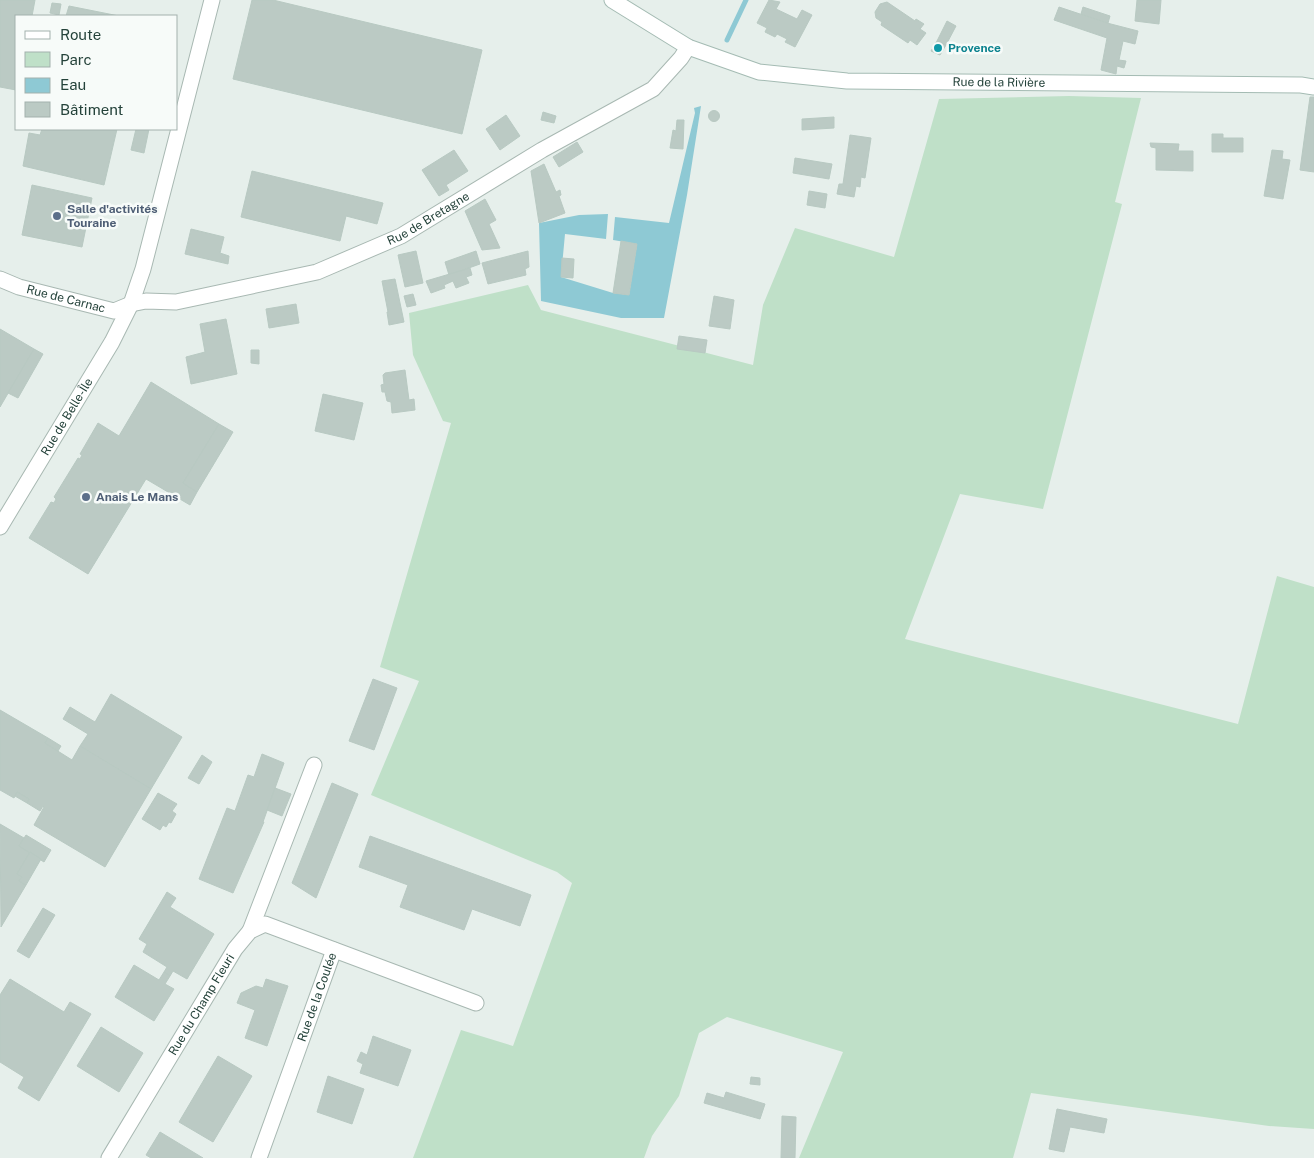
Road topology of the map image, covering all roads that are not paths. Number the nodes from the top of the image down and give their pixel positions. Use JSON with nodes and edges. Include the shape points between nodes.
{"nodes":[{"id":1,"x":212,"y":0,"type":"edge"},
{"id":2,"x":612,"y":0,"type":"edge"},
{"id":3,"x":688,"y":47,"type":"junction"},
{"id":4,"x":1314,"y":87,"type":"edge"},
{"id":5,"x":0,"y":280,"type":"edge"},
{"id":6,"x":131,"y":304,"type":"junction"},
{"id":7,"x":0,"y":527,"type":"edge"},
{"id":8,"x":314,"y":765,"type":"dead end"},
{"id":9,"x":250,"y":931,"type":"junction"},
{"id":10,"x":334,"y":950,"type":"junction"},
{"id":11,"x":476,"y":1003,"type":"dead end"},
{"id":12,"x":109,"y":1158,"type":"edge"},
{"id":13,"x":259,"y":1158,"type":"edge"}],
"edges":[{"from":1,"to":6,"type":"street","name":"Rue de Belle-Île","via":[[143,269]]},
{"from":2,"to":3,"type":"street","name":"Rue de la Rivière"},
{"from":3,"to":4,"type":"street","name":"Rue de la Rivière","via":[[759,72],[847,81]]},
{"from":3,"to":6,"type":"street","name":"Rue de Bretagne","via":[[653,89],[542,150],[401,236],[316,272],[176,302]]},
{"from":5,"to":6,"type":"street","name":"Rue de Carnac","via":[[114,311]]},
{"from":6,"to":7,"type":"street","name":"Rue de Belle-Île","via":[[112,342]]},
{"from":8,"to":9,"type":"street","name":"Rue du Champ Fleuri"},
{"from":9,"to":10,"type":"street","via":[[265,924]]},
{"from":9,"to":12,"type":"street","name":"Rue du Champ Fleuri"},
{"from":10,"to":11,"type":"street","name":"Rue de la Coulée"},
{"from":10,"to":13,"type":"street","name":"Rue de la Coulée"}]}
